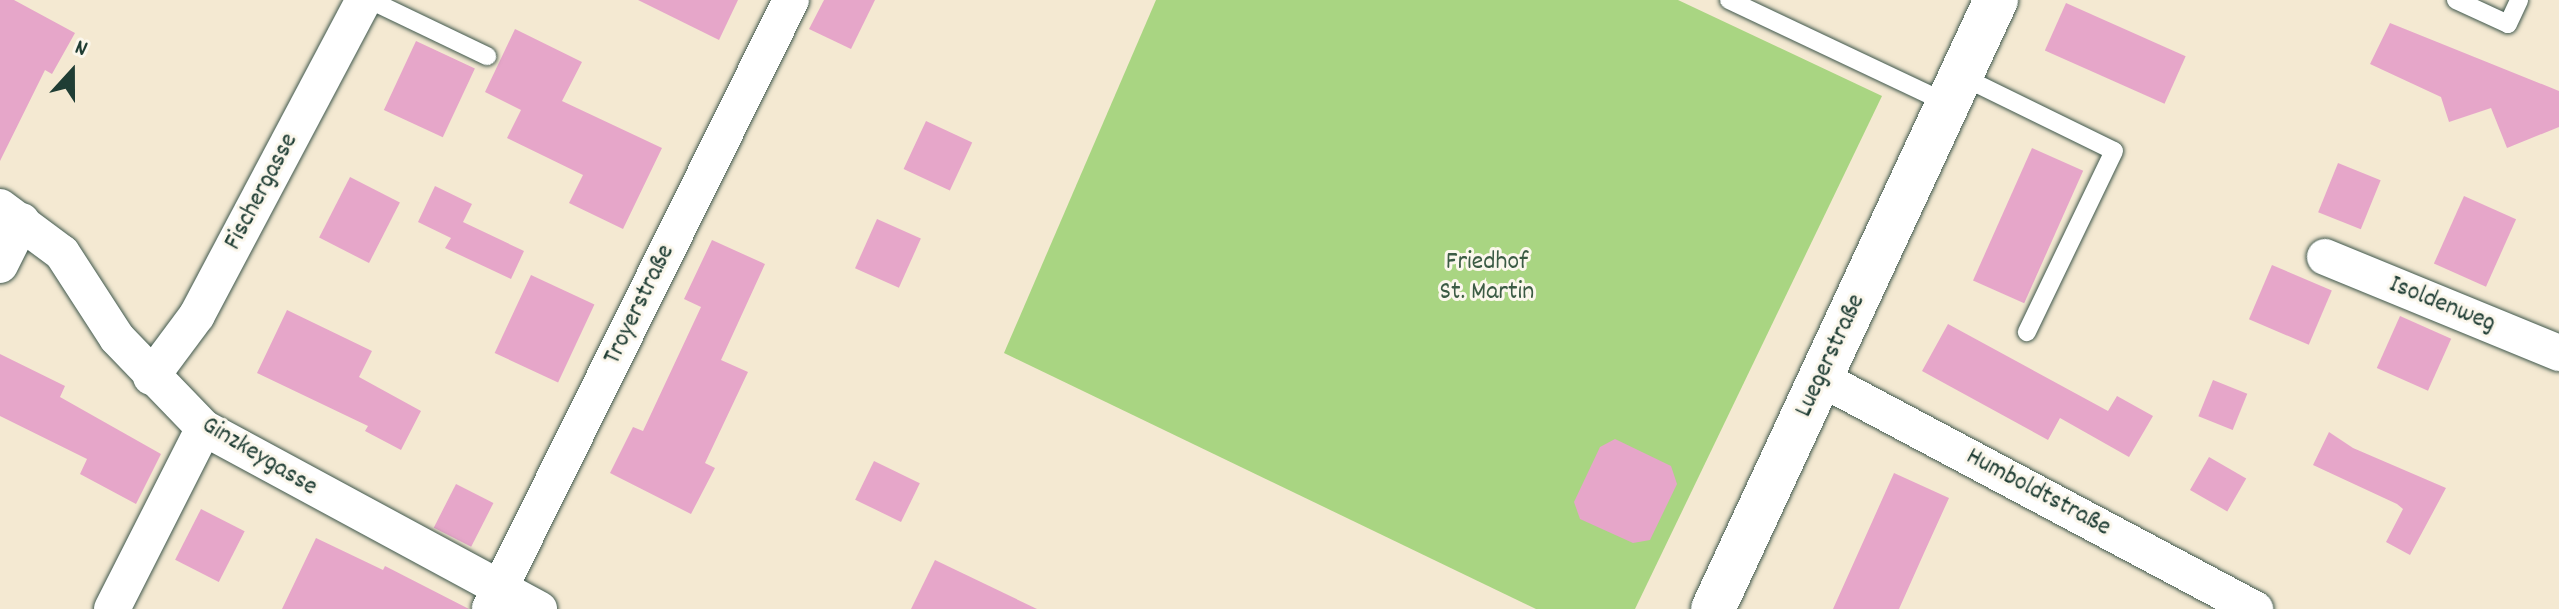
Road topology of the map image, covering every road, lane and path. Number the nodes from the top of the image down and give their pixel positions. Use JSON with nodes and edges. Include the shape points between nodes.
{"nodes":[{"id":1,"x":364,"y":0,"type":"edge"},
{"id":2,"x":370,"y":0,"type":"edge"},
{"id":3,"x":791,"y":0,"type":"edge"},
{"id":4,"x":1729,"y":0,"type":"edge"},
{"id":5,"x":1996,"y":0,"type":"edge"},
{"id":6,"x":2456,"y":0,"type":"edge"},
{"id":7,"x":2519,"y":0,"type":"edge"},
{"id":8,"x":487,"y":56,"type":"dead end"},
{"id":9,"x":1955,"y":90,"type":"junction"},
{"id":10,"x":11,"y":214,"type":"edge"},
{"id":11,"x":2325,"y":257,"type":"dead end"},
{"id":12,"x":0,"y":265,"type":"edge"},
{"id":13,"x":2027,"y":332,"type":"dead end"},
{"id":14,"x":2559,"y":353,"type":"edge"},
{"id":15,"x":151,"y":377,"type":"junction"},
{"id":16,"x":1820,"y":378,"type":"junction"},
{"id":17,"x":204,"y":428,"type":"junction"},
{"id":18,"x":494,"y":598,"type":"edge"},
{"id":19,"x":112,"y":609,"type":"edge"},
{"id":20,"x":539,"y":609,"type":"edge"},
{"id":21,"x":1713,"y":609,"type":"edge"},
{"id":22,"x":2255,"y":609,"type":"edge"}],
"edges":[{"from":1,"to":15,"type":"street","name":"Fischergasse","via":[[197,315]]},
{"from":2,"to":8,"type":"lane"},
{"from":3,"to":18,"type":"street","name":"Troyerstraße"},
{"from":4,"to":9,"type":"lane"},
{"from":5,"to":9,"type":"street","name":"Luegerstraße"},
{"from":6,"to":7,"type":"lane","via":[[2508,24]]},
{"from":9,"to":13,"type":"lane","via":[[2114,151]]},
{"from":9,"to":16,"type":"street","name":"Luegerstraße"},
{"from":10,"to":12,"type":"street"},
{"from":10,"to":15,"type":"street","name":"Ginzkeygasse","via":[[62,253],[117,338]]},
{"from":11,"to":14,"type":"street","name":"Isoldenweg"},
{"from":15,"to":17,"type":"street","name":"Ginzkeygasse"},
{"from":16,"to":21,"type":"street","name":"Luegerstraße"},
{"from":16,"to":22,"type":"street","name":"Humboldtstraße"},
{"from":17,"to":18,"type":"street","name":"Ginzkeygasse"},
{"from":17,"to":19,"type":"street"},
{"from":18,"to":20,"type":"street","name":"Ginzkeygasse"}]}
